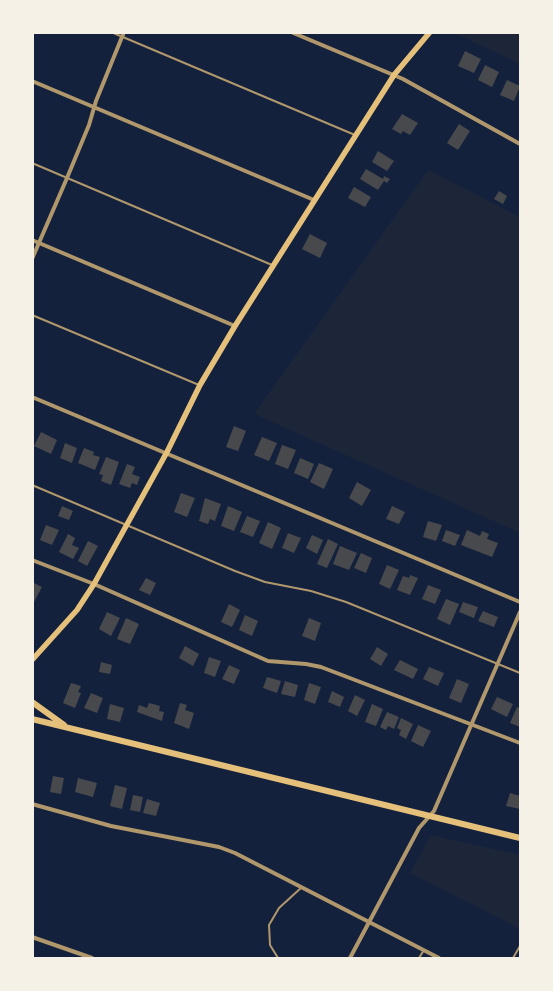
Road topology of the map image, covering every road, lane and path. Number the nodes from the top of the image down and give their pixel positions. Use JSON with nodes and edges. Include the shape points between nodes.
{"nodes":[{"id":1,"x":110,"y":32,"type":"edge"},
{"id":2,"x":124,"y":32,"type":"edge"},
{"id":3,"x":291,"y":32,"type":"edge"},
{"id":4,"x":430,"y":32,"type":"edge"},
{"id":5,"x":122,"y":38,"type":"junction"},
{"id":6,"x":394,"y":75,"type":"junction"},
{"id":7,"x":32,"y":81,"type":"edge"},
{"id":8,"x":94,"y":107,"type":"junction"},
{"id":9,"x":355,"y":135,"type":"junction"},
{"id":10,"x":520,"y":144,"type":"edge"},
{"id":11,"x":32,"y":163,"type":"edge"},
{"id":12,"x":67,"y":178,"type":"junction"},
{"id":13,"x":314,"y":200,"type":"junction"},
{"id":14,"x":32,"y":240,"type":"edge"},
{"id":15,"x":40,"y":243,"type":"junction"},
{"id":16,"x":32,"y":259,"type":"edge"},
{"id":17,"x":273,"y":265,"type":"junction"},
{"id":18,"x":32,"y":315,"type":"edge"},
{"id":19,"x":235,"y":326,"type":"junction"},
{"id":20,"x":200,"y":386,"type":"junction"},
{"id":21,"x":32,"y":397,"type":"edge"},
{"id":22,"x":167,"y":452,"type":"junction"},
{"id":23,"x":32,"y":485,"type":"edge"},
{"id":24,"x":128,"y":526,"type":"junction"},
{"id":25,"x":32,"y":560,"type":"edge"},
{"id":26,"x":94,"y":584,"type":"junction"},
{"id":27,"x":520,"y":602,"type":"edge"},
{"id":28,"x":520,"y":612,"type":"edge"},
{"id":29,"x":32,"y":649,"type":"edge"},
{"id":30,"x":41,"y":651,"type":"junction"},
{"id":31,"x":32,"y":660,"type":"edge"},
{"id":32,"x":497,"y":663,"type":"junction"},
{"id":33,"x":520,"y":673,"type":"edge"},
{"id":34,"x":32,"y":702,"type":"edge"},
{"id":35,"x":32,"y":720,"type":"edge"},
{"id":36,"x":470,"y":723,"type":"junction"},
{"id":37,"x":69,"y":728,"type":"junction"},
{"id":38,"x":520,"y":743,"type":"edge"},
{"id":39,"x":32,"y":804,"type":"edge"},
{"id":40,"x":430,"y":816,"type":"junction"},
{"id":41,"x":520,"y":838,"type":"edge"},
{"id":42,"x":302,"y":887,"type":"junction"},
{"id":43,"x":369,"y":922,"type":"junction"},
{"id":44,"x":32,"y":937,"type":"edge"},
{"id":45,"x":520,"y":946,"type":"edge"},
{"id":46,"x":424,"y":950,"type":"junction"},
{"id":47,"x":92,"y":958,"type":"edge"},
{"id":48,"x":278,"y":958,"type":"edge"},
{"id":49,"x":350,"y":958,"type":"edge"},
{"id":50,"x":419,"y":958,"type":"edge"},
{"id":51,"x":439,"y":958,"type":"edge"},
{"id":52,"x":513,"y":958,"type":"edge"}],
"edges":[{"from":1,"to":5,"type":"lane"},
{"from":2,"to":5,"type":"street"},
{"from":3,"to":6,"type":"street"},
{"from":4,"to":6,"type":"main road"},
{"from":5,"to":8,"type":"street"},
{"from":5,"to":9,"type":"lane"},
{"from":6,"to":9,"type":"main road"},
{"from":6,"to":10,"type":"street"},
{"from":7,"to":8,"type":"street"},
{"from":8,"to":12,"type":"street"},
{"from":8,"to":13,"type":"street"},
{"from":9,"to":13,"type":"main road"},
{"from":11,"to":12,"type":"lane"},
{"from":12,"to":15,"type":"street"},
{"from":12,"to":17,"type":"lane"},
{"from":13,"to":17,"type":"main road"},
{"from":14,"to":15,"type":"street"},
{"from":15,"to":16,"type":"street"},
{"from":15,"to":19,"type":"street"},
{"from":17,"to":19,"type":"main road"},
{"from":18,"to":20,"type":"lane"},
{"from":19,"to":20,"type":"main road"},
{"from":20,"to":22,"type":"main road"},
{"from":21,"to":22,"type":"street"},
{"from":22,"to":24,"type":"main road"},
{"from":22,"to":27,"type":"street"},
{"from":23,"to":24,"type":"lane"},
{"from":24,"to":26,"type":"main road"},
{"from":24,"to":32,"type":"lane","via":[[265,582],[346,602]]},
{"from":25,"to":26,"type":"street"},
{"from":26,"to":30,"type":"main road","via":[[77,610]]},
{"from":26,"to":36,"type":"street","via":[[268,661],[321,667]]},
{"from":28,"to":32,"type":"street"},
{"from":29,"to":30,"type":"lane"},
{"from":30,"to":31,"type":"main road"},
{"from":32,"to":33,"type":"lane"},
{"from":32,"to":36,"type":"street"},
{"from":34,"to":37,"type":"main road"},
{"from":35,"to":37,"type":"main road"},
{"from":36,"to":38,"type":"street"},
{"from":36,"to":40,"type":"street"},
{"from":37,"to":40,"type":"main road"},
{"from":39,"to":42,"type":"street","via":[[111,826],[219,848]]},
{"from":40,"to":41,"type":"main road"},
{"from":40,"to":43,"type":"street","via":[[419,828]]},
{"from":42,"to":43,"type":"street"},
{"from":42,"to":48,"type":"lane","via":[[279,908],[269,925],[270,944]]},
{"from":43,"to":46,"type":"street"},
{"from":43,"to":49,"type":"street"},
{"from":44,"to":47,"type":"street"},
{"from":45,"to":52,"type":"lane"},
{"from":46,"to":50,"type":"lane"},
{"from":46,"to":51,"type":"street"}]}
